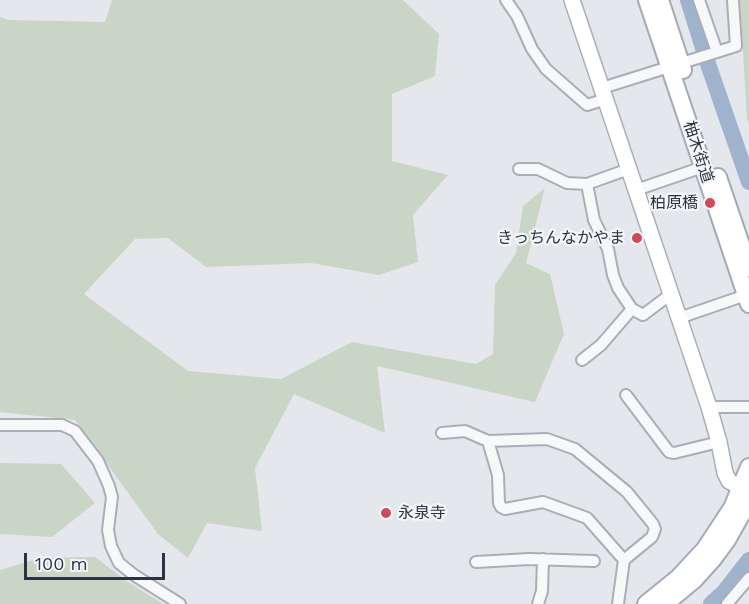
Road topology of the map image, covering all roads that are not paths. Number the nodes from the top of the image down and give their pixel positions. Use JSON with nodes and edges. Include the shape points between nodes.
{"nodes":[{"id":1,"x":506,"y":0,"type":"edge"},
{"id":2,"x":573,"y":0,"type":"edge"},
{"id":3,"x":647,"y":0,"type":"edge"},
{"id":4,"x":660,"y":0,"type":"edge"},
{"id":5,"x":699,"y":0,"type":"edge"},
{"id":6,"x":733,"y":0,"type":"edge"},
{"id":7,"x":715,"y":52,"type":"junction"},
{"id":8,"x":682,"y":63,"type":"junction"},
{"id":9,"x":604,"y":94,"type":"junction"},
{"id":10,"x":703,"y":167,"type":"junction"},
{"id":11,"x":519,"y":169,"type":"dead end"},
{"id":12,"x":629,"y":169,"type":"junction"},
{"id":13,"x":587,"y":184,"type":"junction"},
{"id":14,"x":636,"y":190,"type":"junction"},
{"id":15,"x":746,"y":261,"type":"edge"},
{"id":16,"x":671,"y":294,"type":"junction"},
{"id":17,"x":748,"y":300,"type":"edge"},
{"id":18,"x":632,"y":309,"type":"junction"},
{"id":19,"x":679,"y":318,"type":"junction"},
{"id":20,"x":582,"y":360,"type":"dead end"},
{"id":21,"x":626,"y":395,"type":"dead end"},
{"id":22,"x":709,"y":407,"type":"junction"},
{"id":23,"x":749,"y":407,"type":"edge"},
{"id":24,"x":0,"y":425,"type":"edge"},
{"id":25,"x":442,"y":433,"type":"dead end"},
{"id":26,"x":488,"y":441,"type":"junction"},
{"id":27,"x":719,"y":442,"type":"junction"},
{"id":28,"x":749,"y":467,"type":"edge"},
{"id":29,"x":746,"y":494,"type":"edge"},
{"id":30,"x":543,"y":559,"type":"junction"},
{"id":31,"x":624,"y":560,"type":"junction"},
{"id":32,"x":594,"y":561,"type":"dead end"},
{"id":33,"x":476,"y":562,"type":"dead end"},
{"id":34,"x":749,"y":579,"type":"edge"},
{"id":35,"x":180,"y":604,"type":"edge"},
{"id":36,"x":538,"y":604,"type":"edge"},
{"id":37,"x":618,"y":604,"type":"edge"},
{"id":38,"x":646,"y":604,"type":"edge"},
{"id":39,"x":665,"y":604,"type":"edge"},
{"id":40,"x":727,"y":604,"type":"edge"}],
"edges":[{"from":1,"to":9,"type":"street","via":[[546,69],[586,105]]},
{"from":2,"to":9,"type":"street"},
{"from":3,"to":8,"type":"main road","name":"柚木街道"},
{"from":4,"to":8,"type":"main road","name":"柚木街道"},
{"from":5,"to":7,"type":"street"},
{"from":6,"to":7,"type":"street","via":[[736,46]]},
{"from":7,"to":8,"type":"street"},
{"from":8,"to":9,"type":"street"},
{"from":8,"to":10,"type":"main road","name":"柚木街道"},
{"from":8,"to":15,"type":"main road","name":"柚木街道"},
{"from":9,"to":12,"type":"street"},
{"from":10,"to":14,"type":"street"},
{"from":10,"to":15,"type":"main road","name":"柚木街道"},
{"from":11,"to":13,"type":"street","via":[[538,169],[567,183]]},
{"from":12,"to":13,"type":"street"},
{"from":12,"to":14,"type":"street"},
{"from":13,"to":18,"type":"street","via":[[594,220],[608,249],[613,275]]},
{"from":14,"to":16,"type":"street"},
{"from":15,"to":17,"type":"main road","name":"柚木街道"},
{"from":16,"to":18,"type":"street","via":[[643,315]]},
{"from":16,"to":19,"type":"street"},
{"from":17,"to":19,"type":"street"},
{"from":18,"to":20,"type":"street","via":[[601,345]]},
{"from":19,"to":22,"type":"street"},
{"from":21,"to":27,"type":"street","via":[[669,452]]},
{"from":22,"to":23,"type":"street"},
{"from":22,"to":27,"type":"street"},
{"from":24,"to":35,"type":"street","via":[[62,425],[75,431],[98,461],[112,497],[108,530],[119,563]]},
{"from":25,"to":26,"type":"street","via":[[465,431]]},
{"from":26,"to":31,"type":"street","via":[[498,475],[501,507],[543,502],[587,518]]},
{"from":26,"to":31,"type":"street","via":[[547,439],[575,449],[627,492],[655,529],[652,537]]},
{"from":27,"to":29,"type":"street","via":[[726,477]]},
{"from":28,"to":29,"type":"main road"},
{"from":29,"to":38,"type":"main road","via":[[705,549]]},
{"from":29,"to":39,"type":"main road","via":[[727,540],[695,579]]},
{"from":30,"to":32,"type":"street"},
{"from":30,"to":33,"type":"street"},
{"from":30,"to":36,"type":"street"},
{"from":31,"to":37,"type":"street"},
{"from":34,"to":40,"type":"street"}]}
